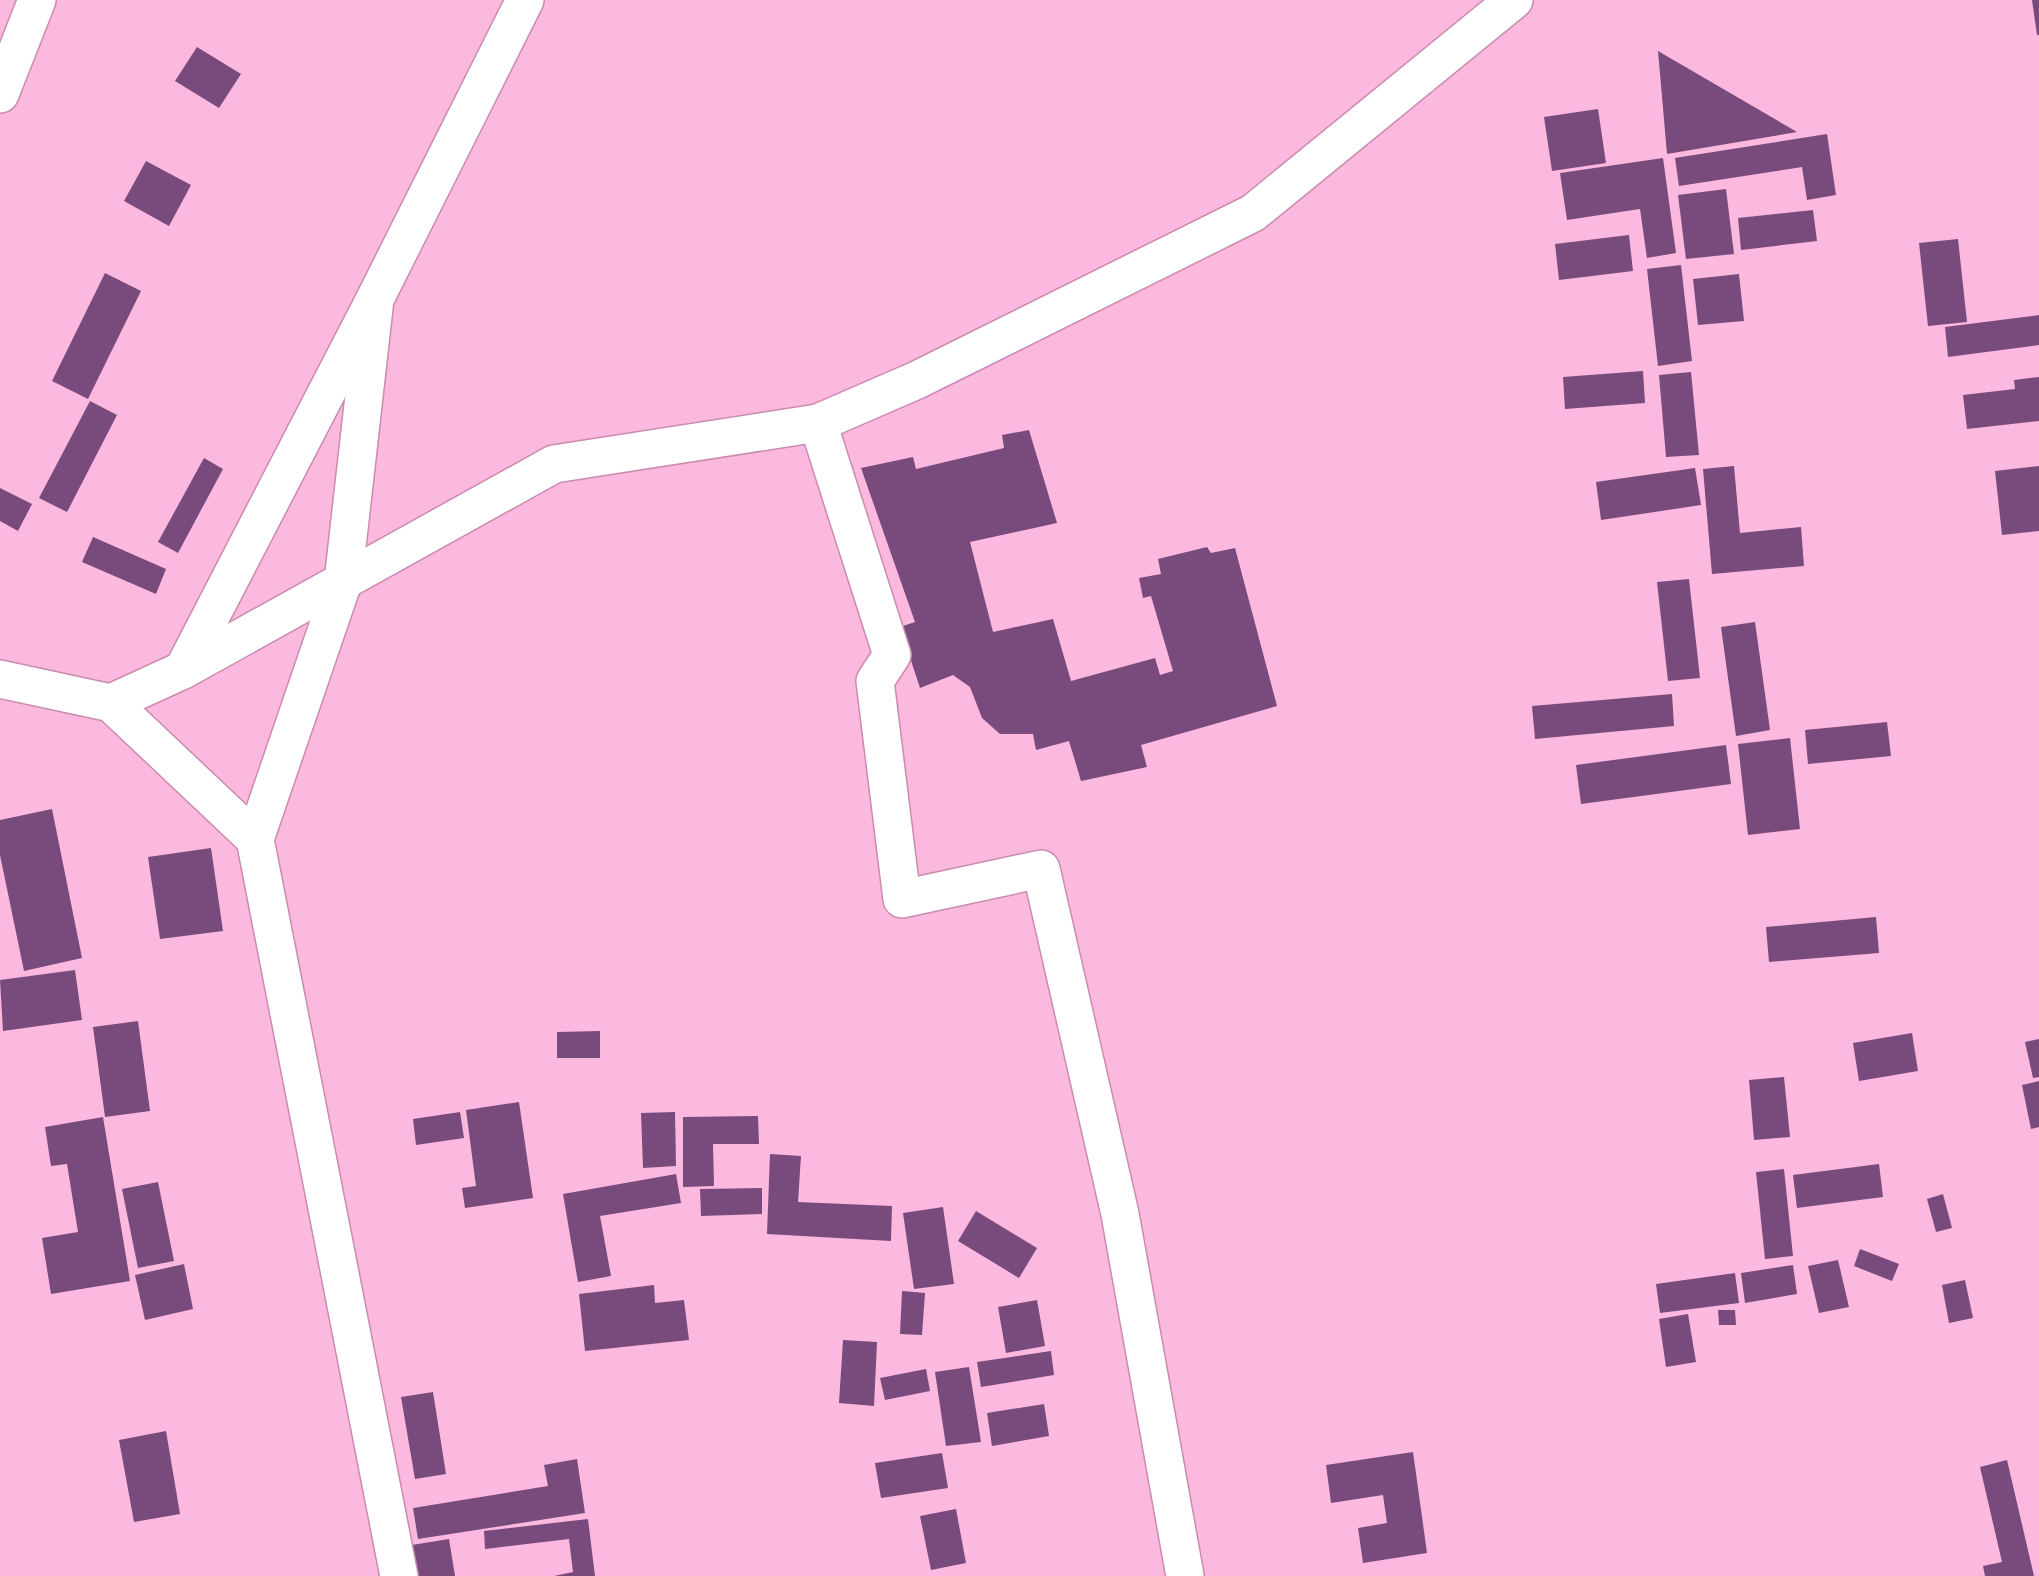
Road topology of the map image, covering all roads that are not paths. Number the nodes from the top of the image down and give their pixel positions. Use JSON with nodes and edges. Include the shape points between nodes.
{"nodes":[{"id":1,"x":37,"y":0,"type":"edge"},
{"id":2,"x":525,"y":0,"type":"edge"},
{"id":3,"x":1514,"y":0,"type":"edge"},
{"id":4,"x":0,"y":94,"type":"edge"},
{"id":5,"x":375,"y":299,"type":"junction"},
{"id":6,"x":818,"y":423,"type":"junction"},
{"id":7,"x":343,"y":582,"type":"junction"},
{"id":8,"x":183,"y":670,"type":"junction"},
{"id":9,"x":0,"y":679,"type":"edge"},
{"id":10,"x":111,"y":703,"type":"junction"},
{"id":11,"x":255,"y":839,"type":"junction"},
{"id":12,"x":399,"y":1576,"type":"edge"},
{"id":13,"x":1185,"y":1576,"type":"edge"}],
"edges":[{"from":1,"to":4,"type":"street"},
{"from":2,"to":5,"type":"street"},
{"from":3,"to":6,"type":"street","via":[[1253,213],[917,380]]},
{"from":5,"to":7,"type":"street"},
{"from":5,"to":8,"type":"street"},
{"from":6,"to":7,"type":"street","via":[[554,464]]},
{"from":6,"to":13,"type":"street","via":[[892,655],[875,681],[902,899],[1041,869],[1120,1214]]},
{"from":7,"to":8,"type":"street"},
{"from":7,"to":11,"type":"street"},
{"from":8,"to":10,"type":"street"},
{"from":9,"to":10,"type":"street"},
{"from":10,"to":11,"type":"street"},
{"from":11,"to":12,"type":"street"}]}
